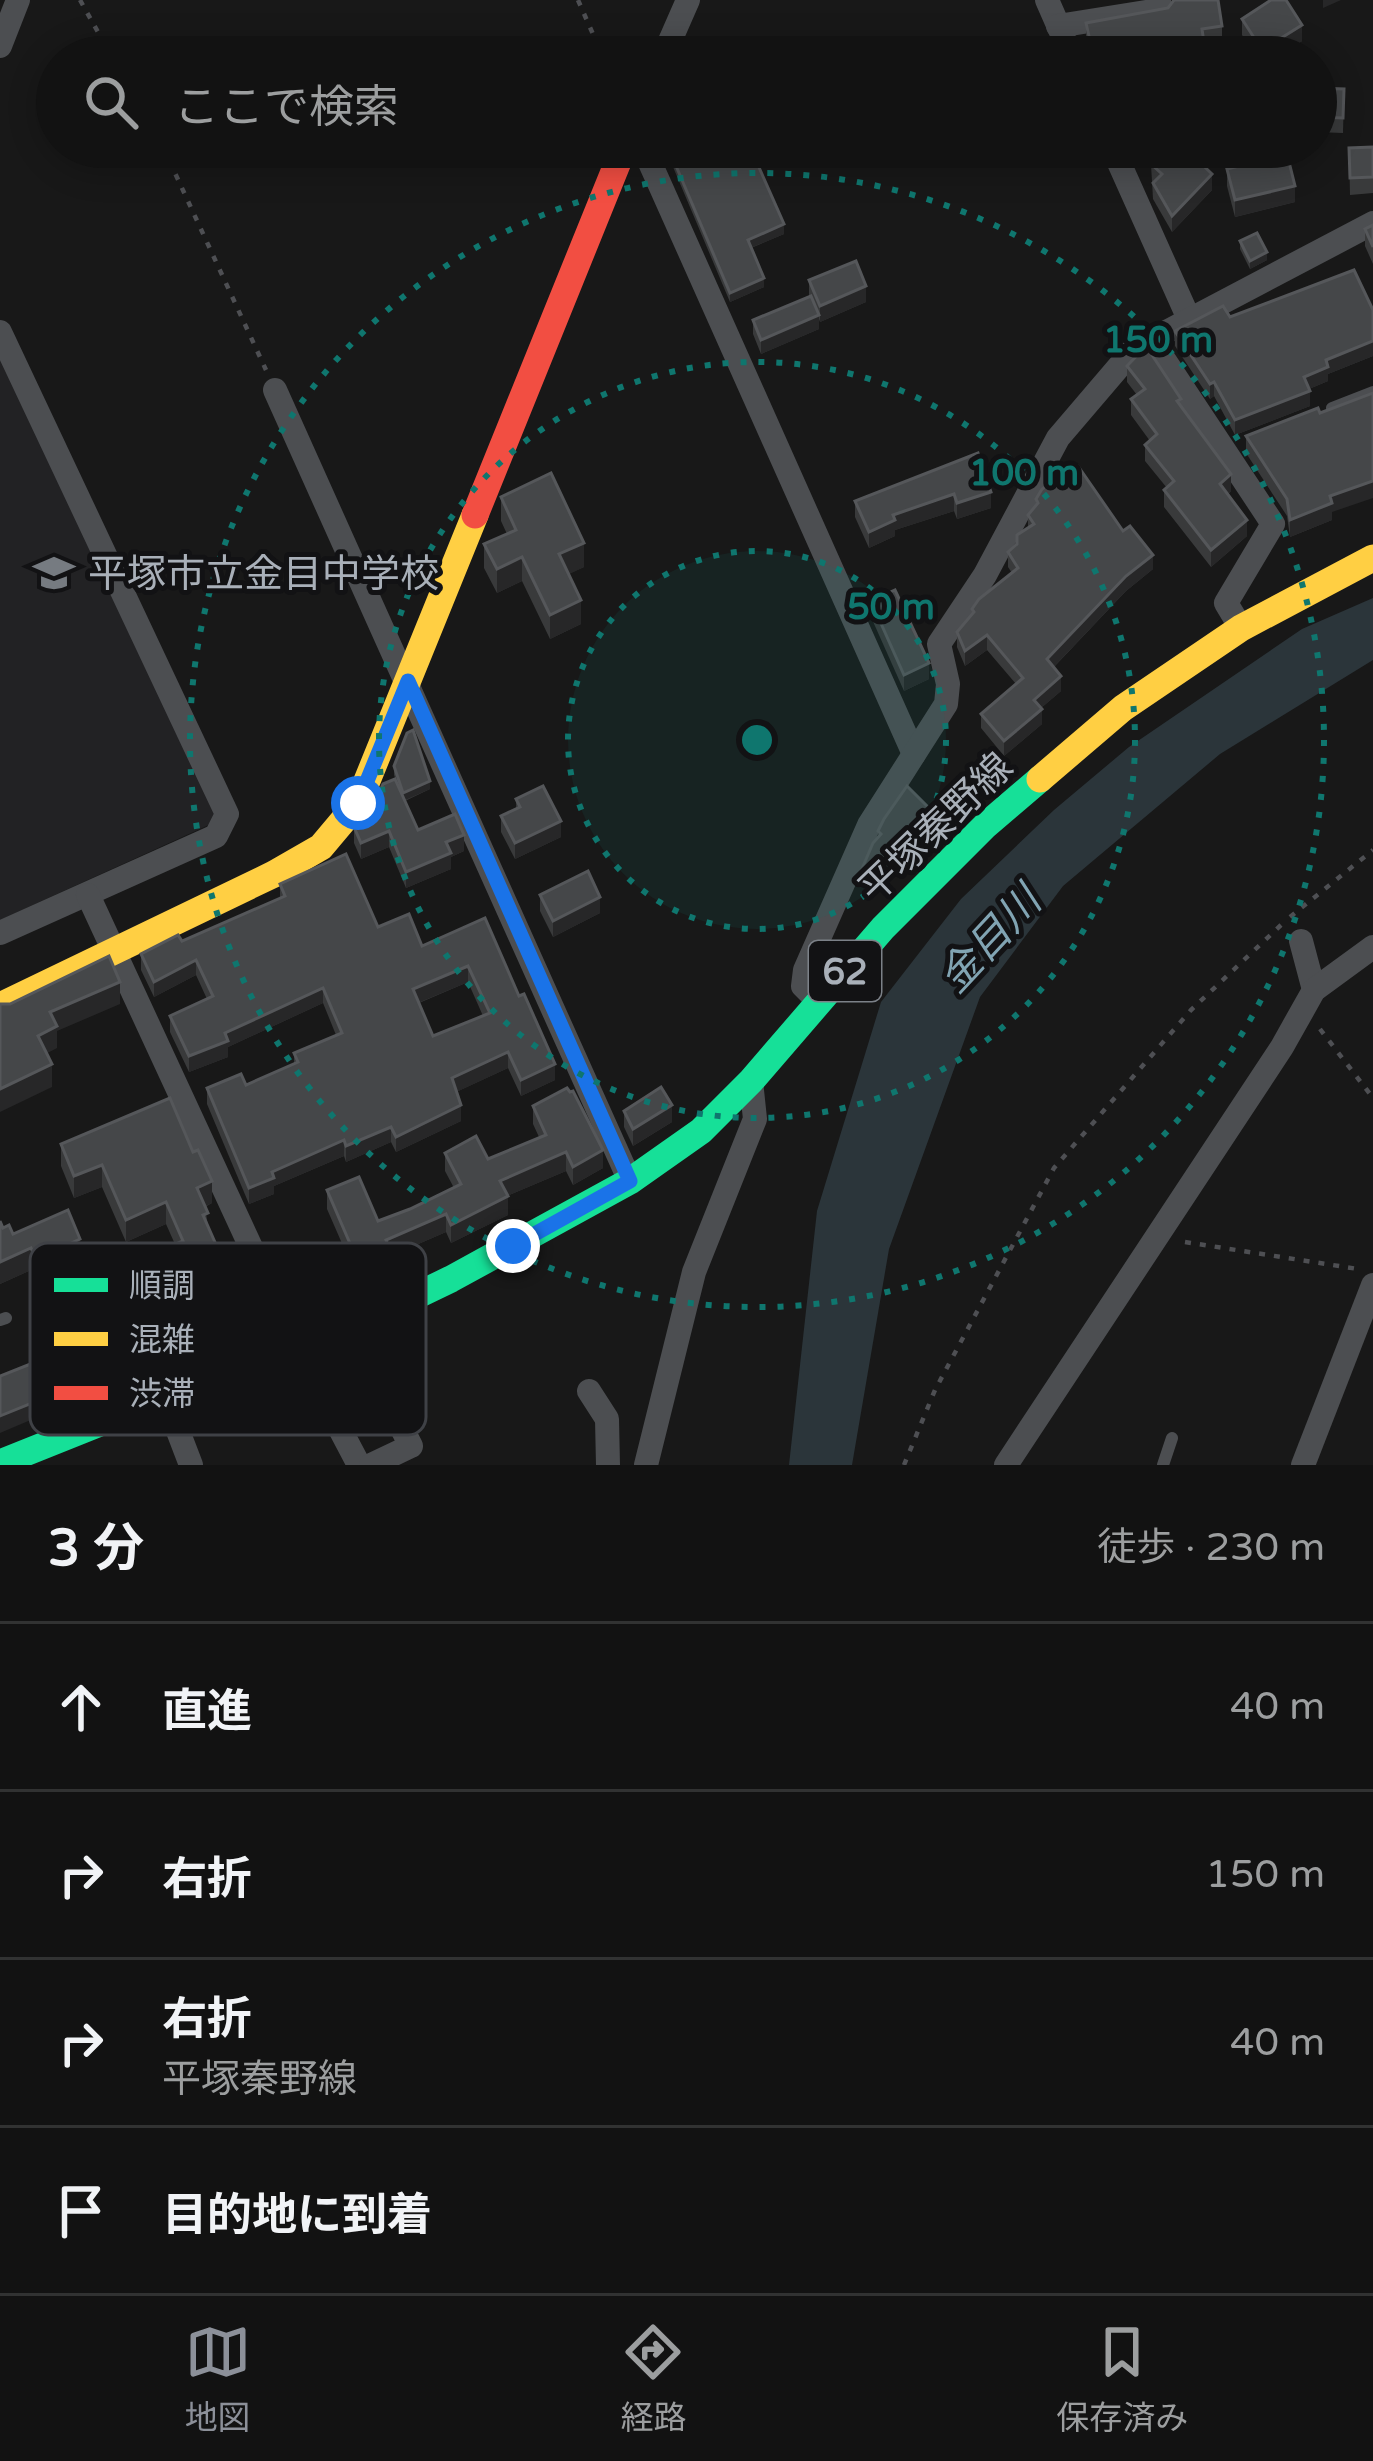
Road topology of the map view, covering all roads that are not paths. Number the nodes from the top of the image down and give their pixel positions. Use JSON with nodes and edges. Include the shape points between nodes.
{"nodes":[{"id":1,"x":18,"y":0,"type":"edge"},
{"id":2,"x":688,"y":0,"type":"edge"},
{"id":3,"x":1047,"y":0,"type":"edge"},
{"id":4,"x":1159,"y":0,"type":"edge"},
{"id":5,"x":1058,"y":26,"type":"junction"},
{"id":6,"x":672,"y":36,"type":"edge"},
{"id":7,"x":1063,"y":36,"type":"edge"},
{"id":8,"x":0,"y":46,"type":"edge"},
{"id":9,"x":616,"y":168,"type":"edge"},
{"id":10,"x":652,"y":168,"type":"edge"},
{"id":11,"x":1121,"y":168,"type":"edge"},
{"id":12,"x":1373,"y":224,"type":"edge"},
{"id":13,"x":1189,"y":319,"type":"junction"},
{"id":14,"x":0,"y":332,"type":"edge"},
{"id":15,"x":1151,"y":340,"type":"junction"},
{"id":16,"x":275,"y":391,"type":"road end"},
{"id":17,"x":1373,"y":392,"type":"edge"},
{"id":18,"x":1310,"y":417,"type":"edge"},
{"id":19,"x":1373,"y":558,"type":"edge"},
{"id":20,"x":1241,"y":628,"type":"junction"},
{"id":21,"x":408,"y":681,"type":"junction"},
{"id":22,"x":914,"y":754,"type":"junction"},
{"id":23,"x":88,"y":895,"type":"junction"},
{"id":24,"x":0,"y":933,"type":"edge"},
{"id":25,"x":1301,"y":941,"type":"dead end"},
{"id":26,"x":1373,"y":946,"type":"edge"},
{"id":27,"x":111,"y":951,"type":"junction"},
{"id":28,"x":1310,"y":1000,"type":"junction"},
{"id":29,"x":818,"y":1001,"type":"junction"},
{"id":30,"x":0,"y":1006,"type":"edge"},
{"id":31,"x":751,"y":1081,"type":"junction"},
{"id":32,"x":630,"y":1181,"type":"junction"},
{"id":33,"x":248,"y":1243,"type":"edge"},
{"id":34,"x":1373,"y":1285,"type":"edge"},
{"id":35,"x":426,"y":1292,"type":"edge"},
{"id":36,"x":589,"y":1391,"type":"dead end"},
{"id":37,"x":70,"y":1435,"type":"edge"},
{"id":38,"x":180,"y":1435,"type":"edge"},
{"id":39,"x":343,"y":1435,"type":"edge"},
{"id":40,"x":405,"y":1435,"type":"edge"},
{"id":41,"x":608,"y":1436,"type":"junction"},
{"id":42,"x":1172,"y":1438,"type":"dead end"},
{"id":43,"x":652,"y":1439,"type":"junction"},
{"id":44,"x":0,"y":1463,"type":"edge"},
{"id":45,"x":191,"y":1465,"type":"edge"},
{"id":46,"x":359,"y":1465,"type":"edge"},
{"id":47,"x":370,"y":1465,"type":"edge"},
{"id":48,"x":608,"y":1465,"type":"edge"},
{"id":49,"x":646,"y":1465,"type":"edge"},
{"id":50,"x":1006,"y":1465,"type":"edge"},
{"id":51,"x":1163,"y":1465,"type":"edge"},
{"id":52,"x":1303,"y":1465,"type":"edge"}],
"edges":[{"from":1,"to":8,"type":"street"},
{"from":2,"to":6,"type":"street"},
{"from":3,"to":5,"type":"street"},
{"from":4,"to":5,"type":"street","via":[[1159,10]]},
{"from":5,"to":7,"type":"street"},
{"from":9,"to":21,"type":"main road"},
{"from":10,"to":22,"type":"street"},
{"from":11,"to":13,"type":"street"},
{"from":12,"to":13,"type":"street"},
{"from":13,"to":15,"type":"street"},
{"from":14,"to":23,"type":"street","via":[[226,814],[216,836]]},
{"from":15,"to":20,"type":"street","via":[[1236,446],[1273,524],[1226,603]]},
{"from":15,"to":22,"type":"street","via":[[1058,438],[939,644],[946,704]]},
{"from":16,"to":21,"type":"street"},
{"from":17,"to":18,"type":"lane"},
{"from":19,"to":20,"type":"main road","name":"平塚秦野線","number":"62"},
{"from":20,"to":29,"type":"main road","name":"平塚秦野線","number":"62","via":[[1124,708],[985,826]]},
{"from":21,"to":27,"type":"main road","via":[[358,803],[321,847]]},
{"from":21,"to":32,"type":"street"},
{"from":22,"to":29,"type":"street","via":[[869,825],[805,970],[803,986]]},
{"from":23,"to":24,"type":"street"},
{"from":23,"to":27,"type":"street"},
{"from":25,"to":28,"type":"street"},
{"from":26,"to":28,"type":"street"},
{"from":27,"to":30,"type":"main road"},
{"from":27,"to":33,"type":"street"},
{"from":28,"to":50,"type":"street"},
{"from":29,"to":31,"type":"main road","name":"平塚秦野線","number":"62"},
{"from":31,"to":32,"type":"main road","name":"平塚秦野線","number":"62","via":[[701,1131]]},
{"from":31,"to":43,"type":"street","via":[[755,1119],[694,1272]]},
{"from":32,"to":35,"type":"main road","name":"平塚秦野線","number":"62"},
{"from":34,"to":52,"type":"street"},
{"from":36,"to":41,"type":"street"},
{"from":37,"to":44,"type":"main road","name":"平塚秦野線","number":"62"},
{"from":38,"to":45,"type":"street"},
{"from":39,"to":46,"type":"street"},
{"from":40,"to":47,"type":"street","via":[[411,1446]]},
{"from":41,"to":43,"type":"street"},
{"from":41,"to":48,"type":"street"},
{"from":42,"to":51,"type":"lane"},
{"from":43,"to":49,"type":"street"}]}
